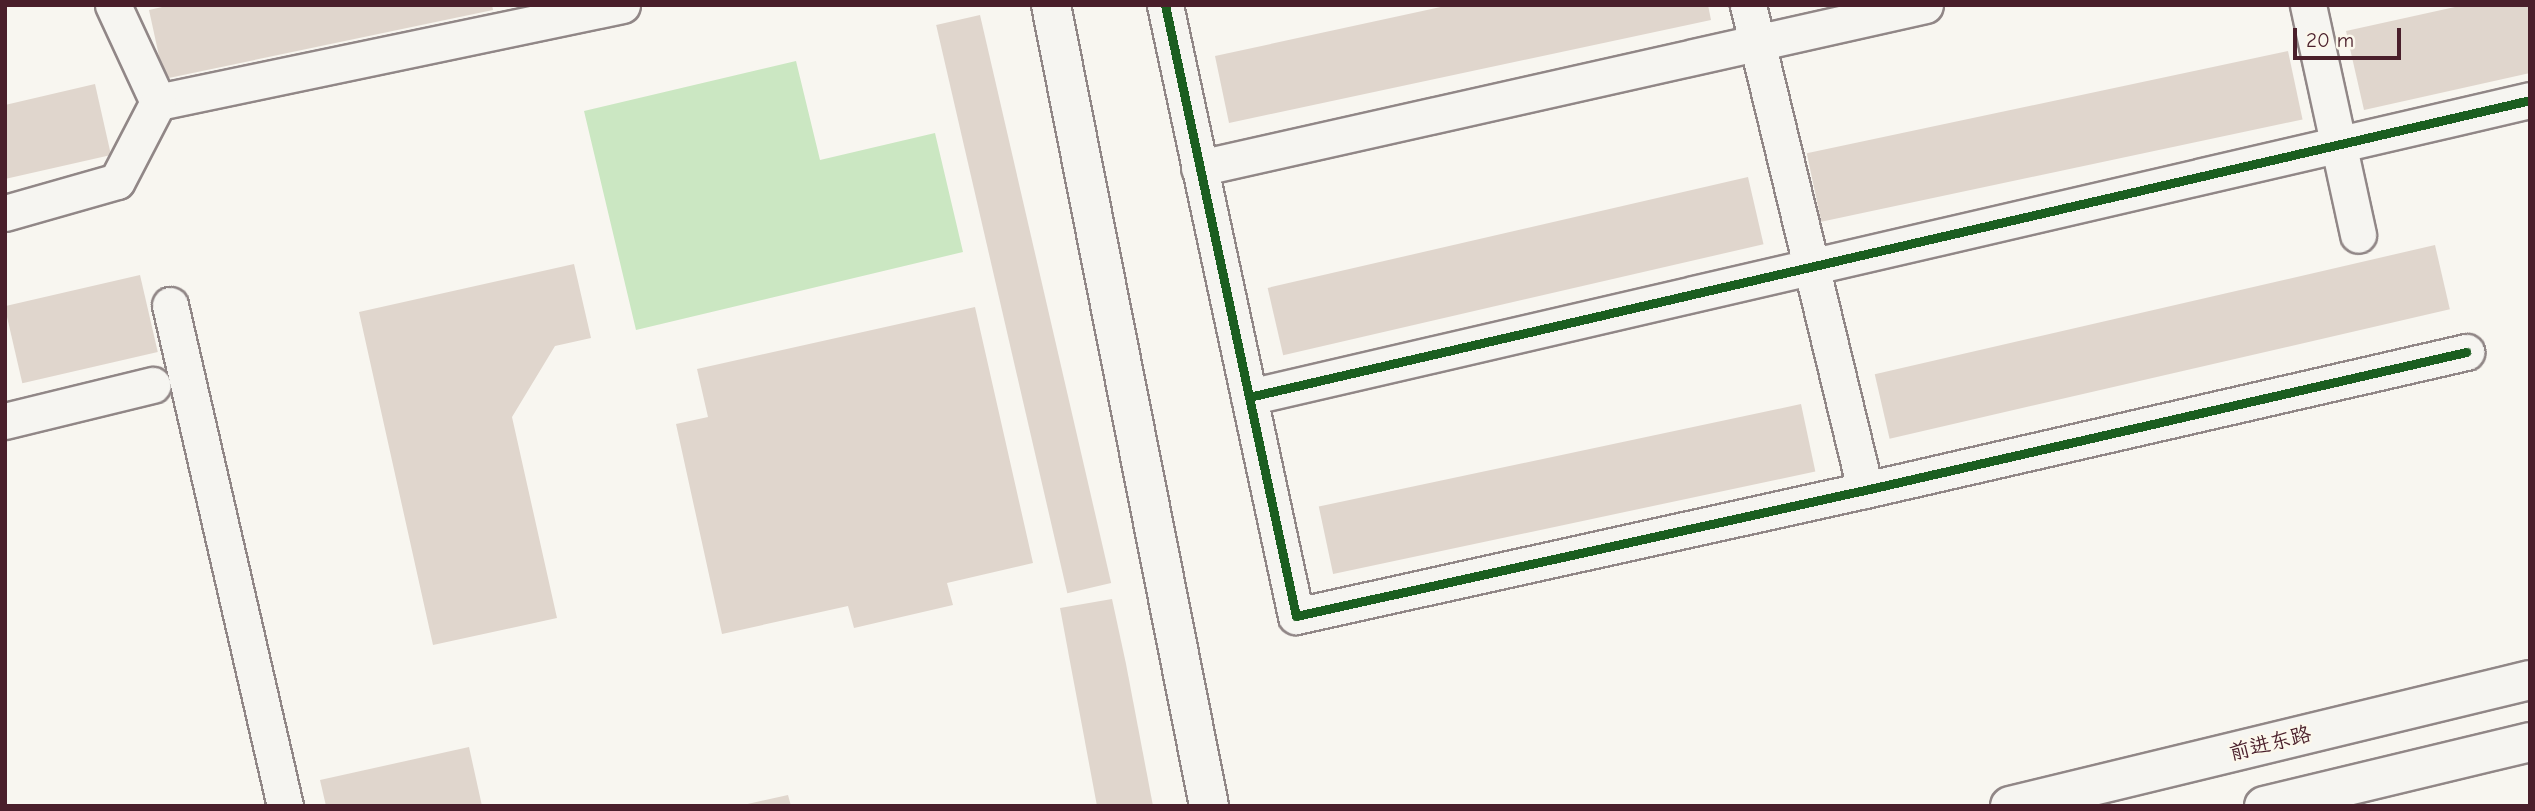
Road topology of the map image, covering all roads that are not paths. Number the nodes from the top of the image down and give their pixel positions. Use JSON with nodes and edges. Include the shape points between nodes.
{"nodes":[{"id":1,"x":113,"y":5,"type":"edge"},
{"id":2,"x":622,"y":5,"type":"edge"},
{"id":3,"x":1051,"y":5,"type":"edge"},
{"id":4,"x":1165,"y":5,"type":"edge"},
{"id":5,"x":1748,"y":5,"type":"edge"},
{"id":6,"x":1925,"y":5,"type":"edge"},
{"id":7,"x":2308,"y":5,"type":"edge"},
{"id":8,"x":517,"y":16,"type":"edge"},
{"id":9,"x":1758,"y":43,"type":"junction"},
{"id":10,"x":2530,"y":100,"type":"edge"},
{"id":11,"x":158,"y":102,"type":"junction"},
{"id":12,"x":2339,"y":145,"type":"junction"},
{"id":13,"x":1199,"y":167,"type":"junction"},
{"id":14,"x":5,"y":213,"type":"edge"},
{"id":15,"x":2358,"y":236,"type":"dead end"},
{"id":16,"x":1811,"y":267,"type":"junction"},
{"id":17,"x":170,"y":305,"type":"dead end"},
{"id":18,"x":2466,"y":352,"type":"dead end"},
{"id":19,"x":153,"y":385,"type":"dead end"},
{"id":20,"x":1249,"y":397,"type":"junction"},
{"id":21,"x":5,"y":421,"type":"edge"},
{"id":22,"x":1865,"y":491,"type":"junction"},
{"id":23,"x":2530,"y":680,"type":"edge"},
{"id":24,"x":2530,"y":742,"type":"edge"},
{"id":25,"x":285,"y":806,"type":"edge"},
{"id":26,"x":1209,"y":806,"type":"edge"},
{"id":27,"x":2010,"y":806,"type":"edge"},
{"id":28,"x":2264,"y":806,"type":"edge"}],
"edges":[{"from":1,"to":11,"type":"street"},
{"from":2,"to":8,"type":"street"},
{"from":3,"to":26,"type":"street"},
{"from":4,"to":13,"type":"street"},
{"from":5,"to":9,"type":"street"},
{"from":6,"to":9,"type":"street"},
{"from":7,"to":12,"type":"street"},
{"from":8,"to":11,"type":"street"},
{"from":9,"to":13,"type":"street"},
{"from":9,"to":16,"type":"street"},
{"from":10,"to":12,"type":"street"},
{"from":11,"to":14,"type":"street","via":[[117,181]]},
{"from":12,"to":15,"type":"street"},
{"from":12,"to":16,"type":"street"},
{"from":13,"to":20,"type":"street"},
{"from":16,"to":20,"type":"street"},
{"from":16,"to":22,"type":"street"},
{"from":17,"to":25,"type":"street"},
{"from":18,"to":22,"type":"street"},
{"from":19,"to":21,"type":"street"},
{"from":20,"to":22,"type":"street","via":[[1296,616]]},
{"from":23,"to":27,"type":"street","name":"前进东路"},
{"from":24,"to":28,"type":"street"}]}
